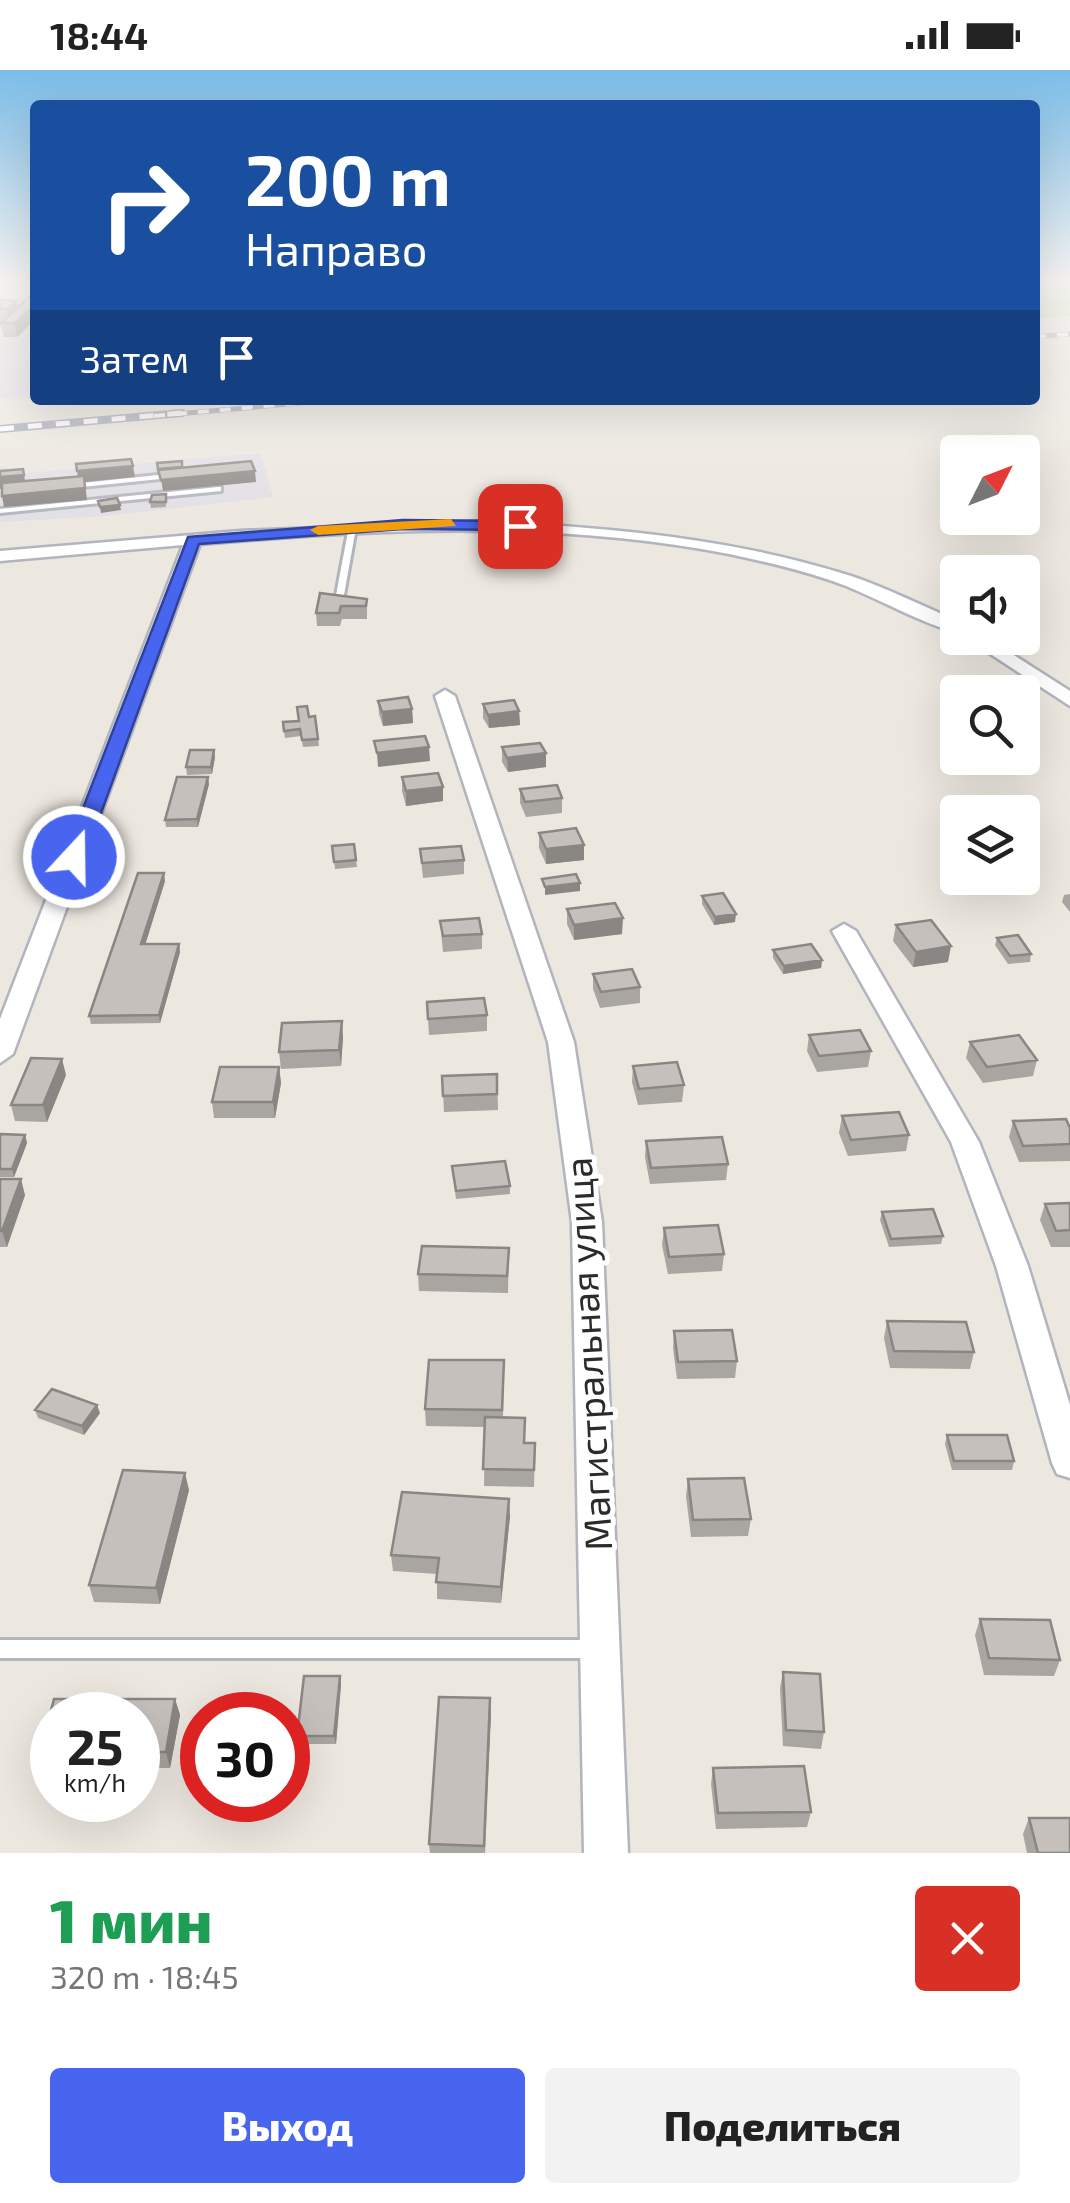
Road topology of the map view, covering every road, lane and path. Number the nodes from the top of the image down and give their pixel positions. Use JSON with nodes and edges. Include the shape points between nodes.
{"nodes":[{"id":1,"x":192,"y":473,"type":"edge"},
{"id":2,"x":58,"y":487,"type":"edge"},
{"id":3,"x":218,"y":489,"type":"edge"},
{"id":4,"x":0,"y":511,"type":"edge"},
{"id":5,"x":352,"y":528,"type":"junction"},
{"id":6,"x":193,"y":540,"type":"junction"},
{"id":7,"x":0,"y":556,"type":"edge"},
{"id":8,"x":340,"y":595,"type":"edge"},
{"id":9,"x":940,"y":620,"type":"edge"},
{"id":10,"x":1002,"y":655,"type":"edge"},
{"id":11,"x":445,"y":696,"type":"dead end"},
{"id":12,"x":1070,"y":700,"type":"edge"},
{"id":13,"x":844,"y":931,"type":"dead end"},
{"id":14,"x":0,"y":1054,"type":"edge"},
{"id":15,"x":1070,"y":1463,"type":"edge"},
{"id":16,"x":0,"y":1649,"type":"edge"},
{"id":17,"x":602,"y":1649,"type":"junction"},
{"id":18,"x":606,"y":1853,"type":"edge"}],
"edges":[{"from":1,"to":2,"type":"lane"},
{"from":3,"to":4,"type":"lane"},
{"from":5,"to":6,"type":"street"},
{"from":5,"to":8,"type":"lane"},
{"from":5,"to":9,"type":"street","via":[[520,526],[727,552],[872,589]]},
{"from":6,"to":7,"type":"street"},
{"from":6,"to":14,"type":"street"},
{"from":10,"to":12,"type":"street"},
{"from":11,"to":17,"type":"street","name":"Магистральная улица","via":[[561,1042],[588,1222]]},
{"from":13,"to":15,"type":"street","via":[[966,1142],[1012,1266]]},
{"from":16,"to":17,"type":"lane"},
{"from":17,"to":18,"type":"street","name":"Магистральная улица"}]}
